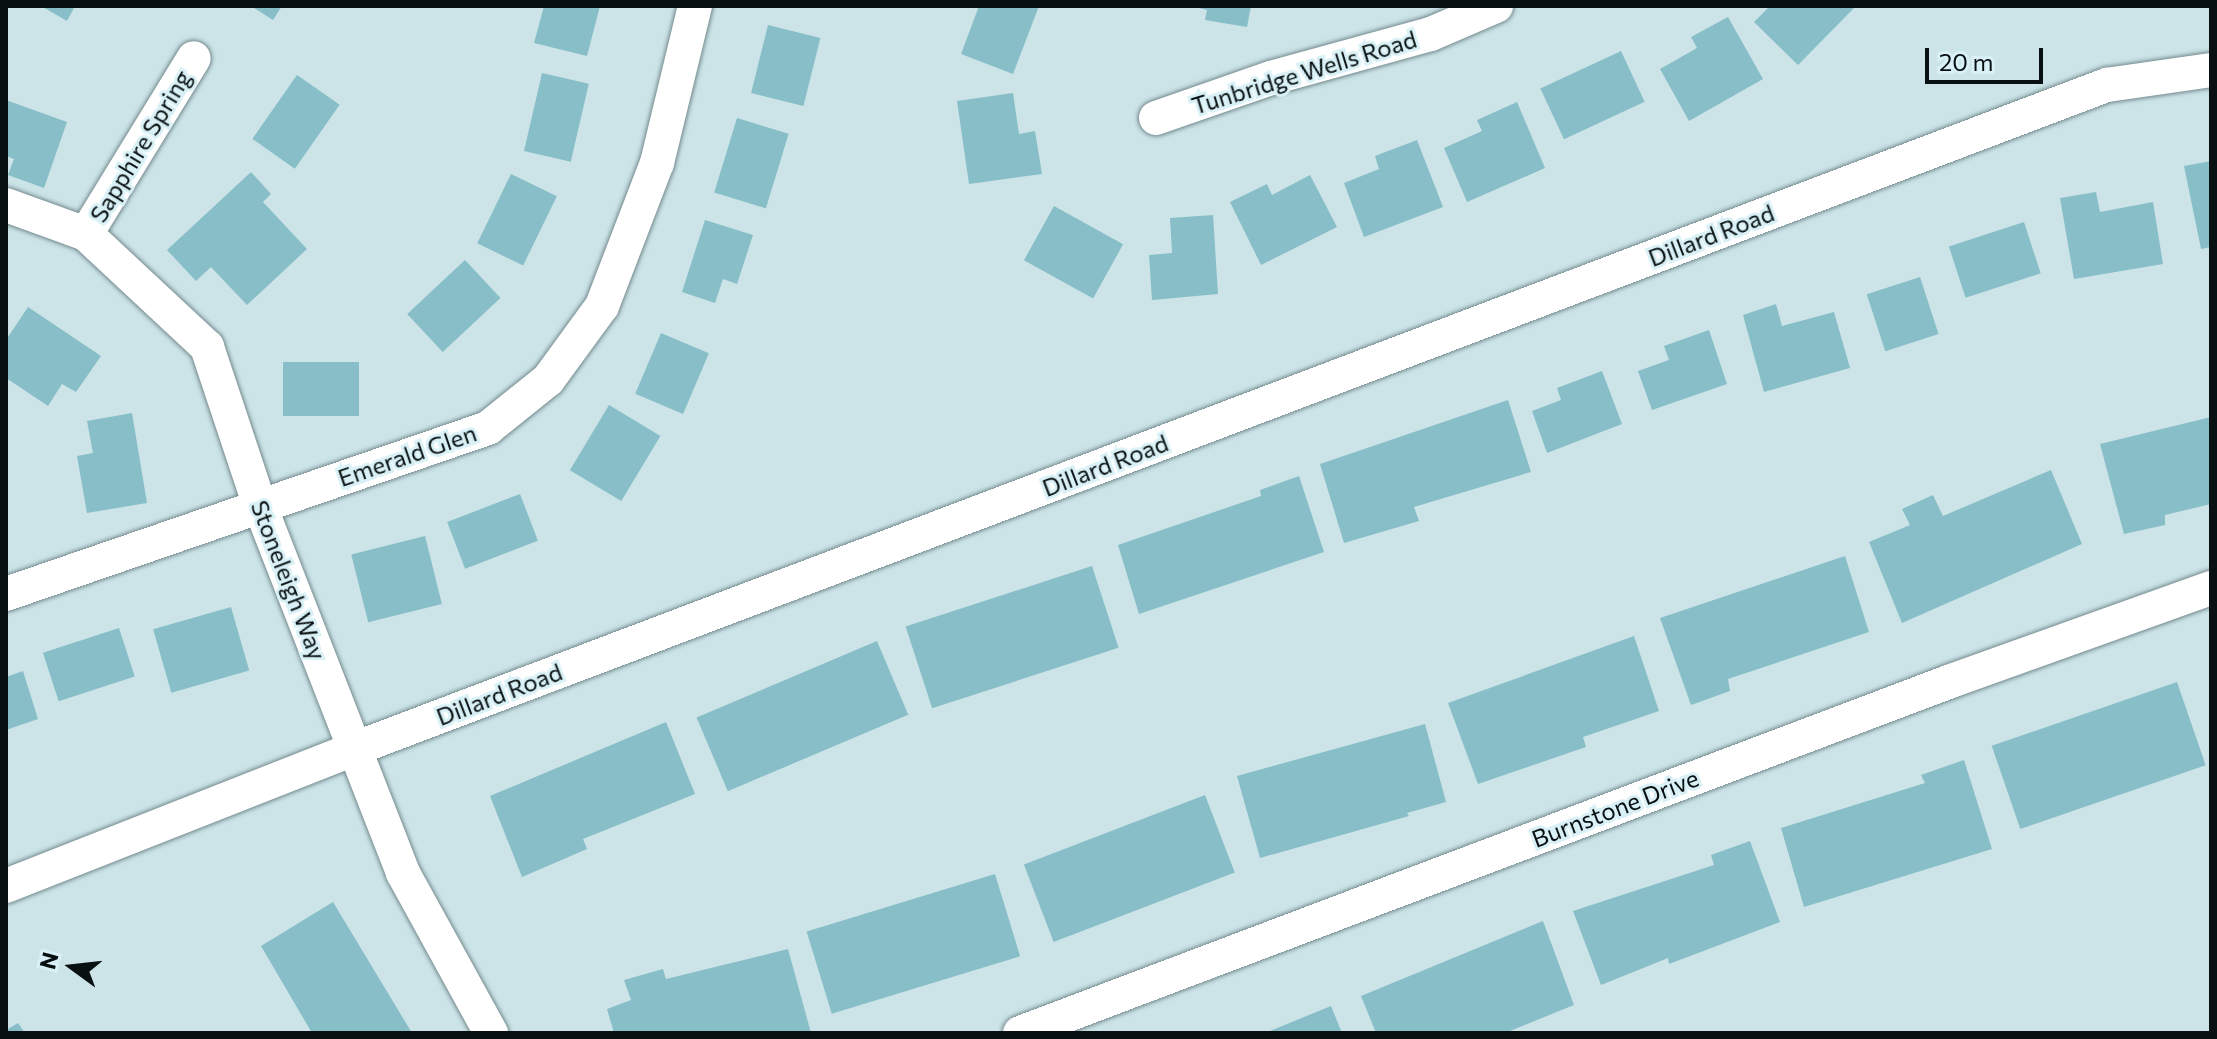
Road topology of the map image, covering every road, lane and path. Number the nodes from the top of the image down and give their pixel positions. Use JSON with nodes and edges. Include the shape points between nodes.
{"nodes":[{"id":1,"x":695,"y":6,"type":"edge"},
{"id":2,"x":1496,"y":6,"type":"edge"},
{"id":3,"x":194,"y":58,"type":"dead end"},
{"id":4,"x":2211,"y":70,"type":"edge"},
{"id":5,"x":1156,"y":118,"type":"dead end"},
{"id":6,"x":6,"y":205,"type":"edge"},
{"id":7,"x":86,"y":234,"type":"junction"},
{"id":8,"x":260,"y":506,"type":"junction"},
{"id":9,"x":2211,"y":588,"type":"edge"},
{"id":10,"x":6,"y":594,"type":"edge"},
{"id":11,"x":354,"y":749,"type":"junction"},
{"id":12,"x":6,"y":886,"type":"edge"},
{"id":13,"x":491,"y":1033,"type":"edge"},
{"id":14,"x":1020,"y":1033,"type":"edge"}],
"edges":[{"from":1,"to":8,"type":"street","name":"Emerald Glen","via":[[657,163],[602,306],[548,380],[488,428]]},
{"from":2,"to":5,"type":"street","name":"Tunbridge Wells Road","via":[[1431,34],[1271,78]]},
{"from":3,"to":7,"type":"street","name":"Sapphire Spring"},
{"from":4,"to":11,"type":"street","name":"Dillard Road","via":[[2107,85]]},
{"from":6,"to":7,"type":"street","name":"Stoneleigh Way"},
{"from":7,"to":8,"type":"street","name":"Stoneleigh Way","via":[[207,347]]},
{"from":8,"to":10,"type":"street","name":"Emerald Glen"},
{"from":8,"to":11,"type":"street","name":"Stoneleigh Way"},
{"from":9,"to":14,"type":"street","name":"Burnstone Drive"},
{"from":11,"to":12,"type":"street","name":"Dillard Road"},
{"from":11,"to":13,"type":"street","name":"Stoneleigh Way","via":[[403,873]]}]}
